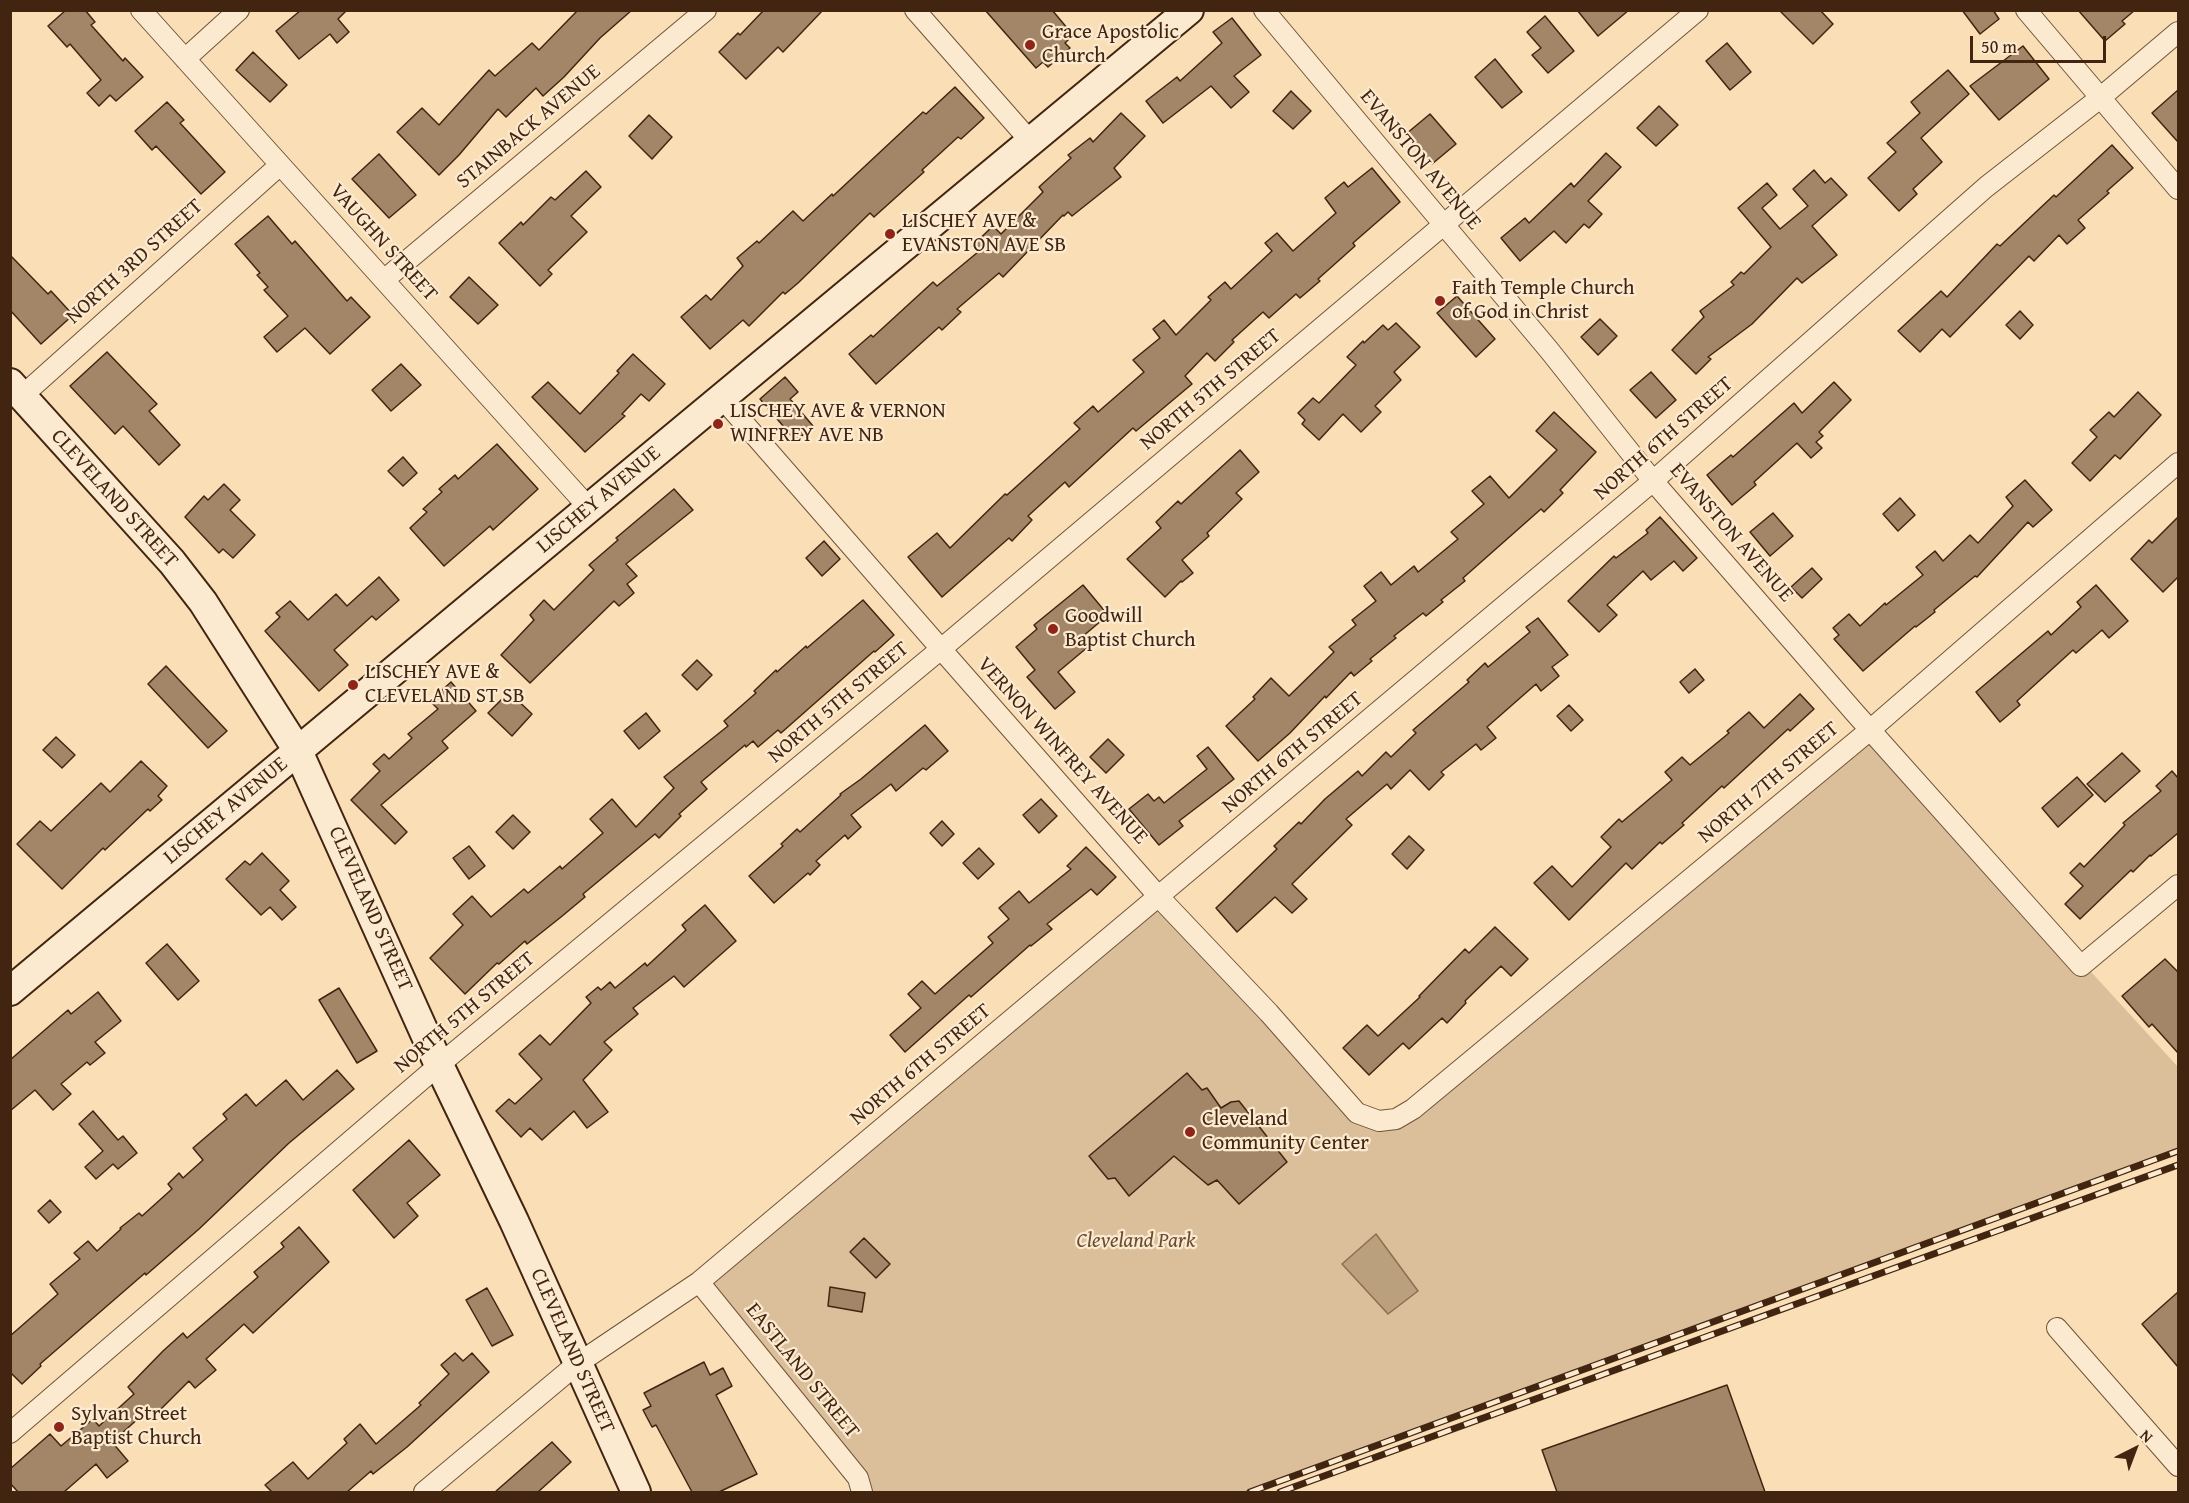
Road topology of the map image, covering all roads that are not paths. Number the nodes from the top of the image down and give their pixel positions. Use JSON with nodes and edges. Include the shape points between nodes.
{"nodes":[{"id":1,"x":141,"y":10,"type":"edge"},
{"id":2,"x":239,"y":10,"type":"edge"},
{"id":3,"x":706,"y":10,"type":"edge"},
{"id":4,"x":915,"y":10,"type":"edge"},
{"id":5,"x":1189,"y":10,"type":"edge"},
{"id":6,"x":1264,"y":10,"type":"edge"},
{"id":7,"x":1698,"y":10,"type":"edge"},
{"id":8,"x":2026,"y":10,"type":"edge"},
{"id":9,"x":2178,"y":32,"type":"edge"},
{"id":10,"x":185,"y":59,"type":"junction"},
{"id":11,"x":2100,"y":98,"type":"junction"},
{"id":12,"x":1031,"y":142,"type":"junction"},
{"id":13,"x":280,"y":165,"type":"junction"},
{"id":14,"x":2178,"y":189,"type":"edge"},
{"id":15,"x":1444,"y":225,"type":"junction"},
{"id":16,"x":384,"y":280,"type":"junction"},
{"id":17,"x":16,"y":390,"type":"edge"},
{"id":18,"x":723,"y":398,"type":"junction"},
{"id":19,"x":2178,"y":463,"type":"edge"},
{"id":20,"x":1653,"y":481,"type":"junction"},
{"id":21,"x":589,"y":508,"type":"junction"},
{"id":22,"x":940,"y":650,"type":"junction"},
{"id":23,"x":1870,"y":730,"type":"junction"},
{"id":24,"x":298,"y":751,"type":"junction"},
{"id":25,"x":2178,"y":885,"type":"edge"},
{"id":26,"x":1160,"y":897,"type":"junction"},
{"id":27,"x":10,"y":991,"type":"edge"},
{"id":28,"x":440,"y":1065,"type":"junction"},
{"id":29,"x":1379,"y":1121,"type":"joint"},
{"id":30,"x":699,"y":1282,"type":"junction"},
{"id":31,"x":2057,"y":1328,"type":"dead end"},
{"id":32,"x":577,"y":1364,"type":"junction"},
{"id":33,"x":10,"y":1433,"type":"edge"},
{"id":34,"x":2178,"y":1467,"type":"edge"},
{"id":35,"x":424,"y":1492,"type":"edge"},
{"id":36,"x":636,"y":1492,"type":"edge"},
{"id":37,"x":862,"y":1492,"type":"edge"}],
"edges":[{"from":1,"to":10,"type":"street","name":"VAUGHN STREET"},
{"from":2,"to":10,"type":"street"},
{"from":3,"to":16,"type":"street","name":"STAINBACK AVENUE"},
{"from":4,"to":12,"type":"street"},
{"from":5,"to":12,"type":"street","name":"LISCHEY AVENUE"},
{"from":6,"to":15,"type":"street","name":"EVANSTON AVENUE"},
{"from":7,"to":15,"type":"street","name":"NORTH 5TH STREET"},
{"from":8,"to":11,"type":"street"},
{"from":9,"to":11,"type":"street","name":"NORTH 6TH STREET"},
{"from":10,"to":13,"type":"street","name":"VAUGHN STREET"},
{"from":11,"to":14,"type":"street"},
{"from":11,"to":20,"type":"street","name":"NORTH 6TH STREET","via":[[1986,187]]},
{"from":12,"to":18,"type":"street","name":"LISCHEY AVENUE"},
{"from":13,"to":16,"type":"street","name":"VAUGHN STREET"},
{"from":13,"to":17,"type":"street","name":"NORTH 3RD STREET"},
{"from":15,"to":20,"type":"street","name":"EVANSTON AVENUE"},
{"from":15,"to":22,"type":"street","name":"NORTH 5TH STREET"},
{"from":16,"to":21,"type":"street","name":"VAUGHN STREET"},
{"from":17,"to":24,"type":"street","name":"CLEVELAND STREET","via":[[172,562]]},
{"from":18,"to":21,"type":"street","name":"LISCHEY AVENUE"},
{"from":18,"to":22,"type":"street","name":"VERNON WINFREY AVENUE"},
{"from":19,"to":23,"type":"street","name":"NORTH 7TH STREET"},
{"from":20,"to":23,"type":"street","name":"EVANSTON AVENUE"},
{"from":20,"to":26,"type":"street","name":"NORTH 6TH STREET"},
{"from":21,"to":24,"type":"street","name":"LISCHEY AVENUE"},
{"from":22,"to":26,"type":"street","name":"VERNON WINFREY AVENUE"},
{"from":22,"to":28,"type":"street","name":"NORTH 5TH STREET"},
{"from":23,"to":25,"type":"street","name":"EVANSTON AVENUE","via":[[2081,966]]},
{"from":23,"to":29,"type":"street","name":"NORTH 7TH STREET","via":[[1413,1109],[1396,1119]]},
{"from":24,"to":27,"type":"street","name":"LISCHEY AVENUE"},
{"from":24,"to":28,"type":"street","name":"CLEVELAND STREET"},
{"from":26,"to":29,"type":"street","name":"VERNON WINFREY AVENUE","via":[[1357,1113]]},
{"from":26,"to":30,"type":"street","name":"NORTH 6TH STREET"},
{"from":28,"to":32,"type":"street","name":"CLEVELAND STREET"},
{"from":28,"to":33,"type":"street","name":"NORTH 5TH STREET"},
{"from":30,"to":32,"type":"street","name":"NORTH 6TH STREET"},
{"from":30,"to":37,"type":"street","name":"EASTLAND STREET","via":[[858,1478]]},
{"from":31,"to":34,"type":"street"},
{"from":32,"to":35,"type":"street","name":"NORTH 6TH STREET"},
{"from":32,"to":36,"type":"street","name":"CLEVELAND STREET"}]}
